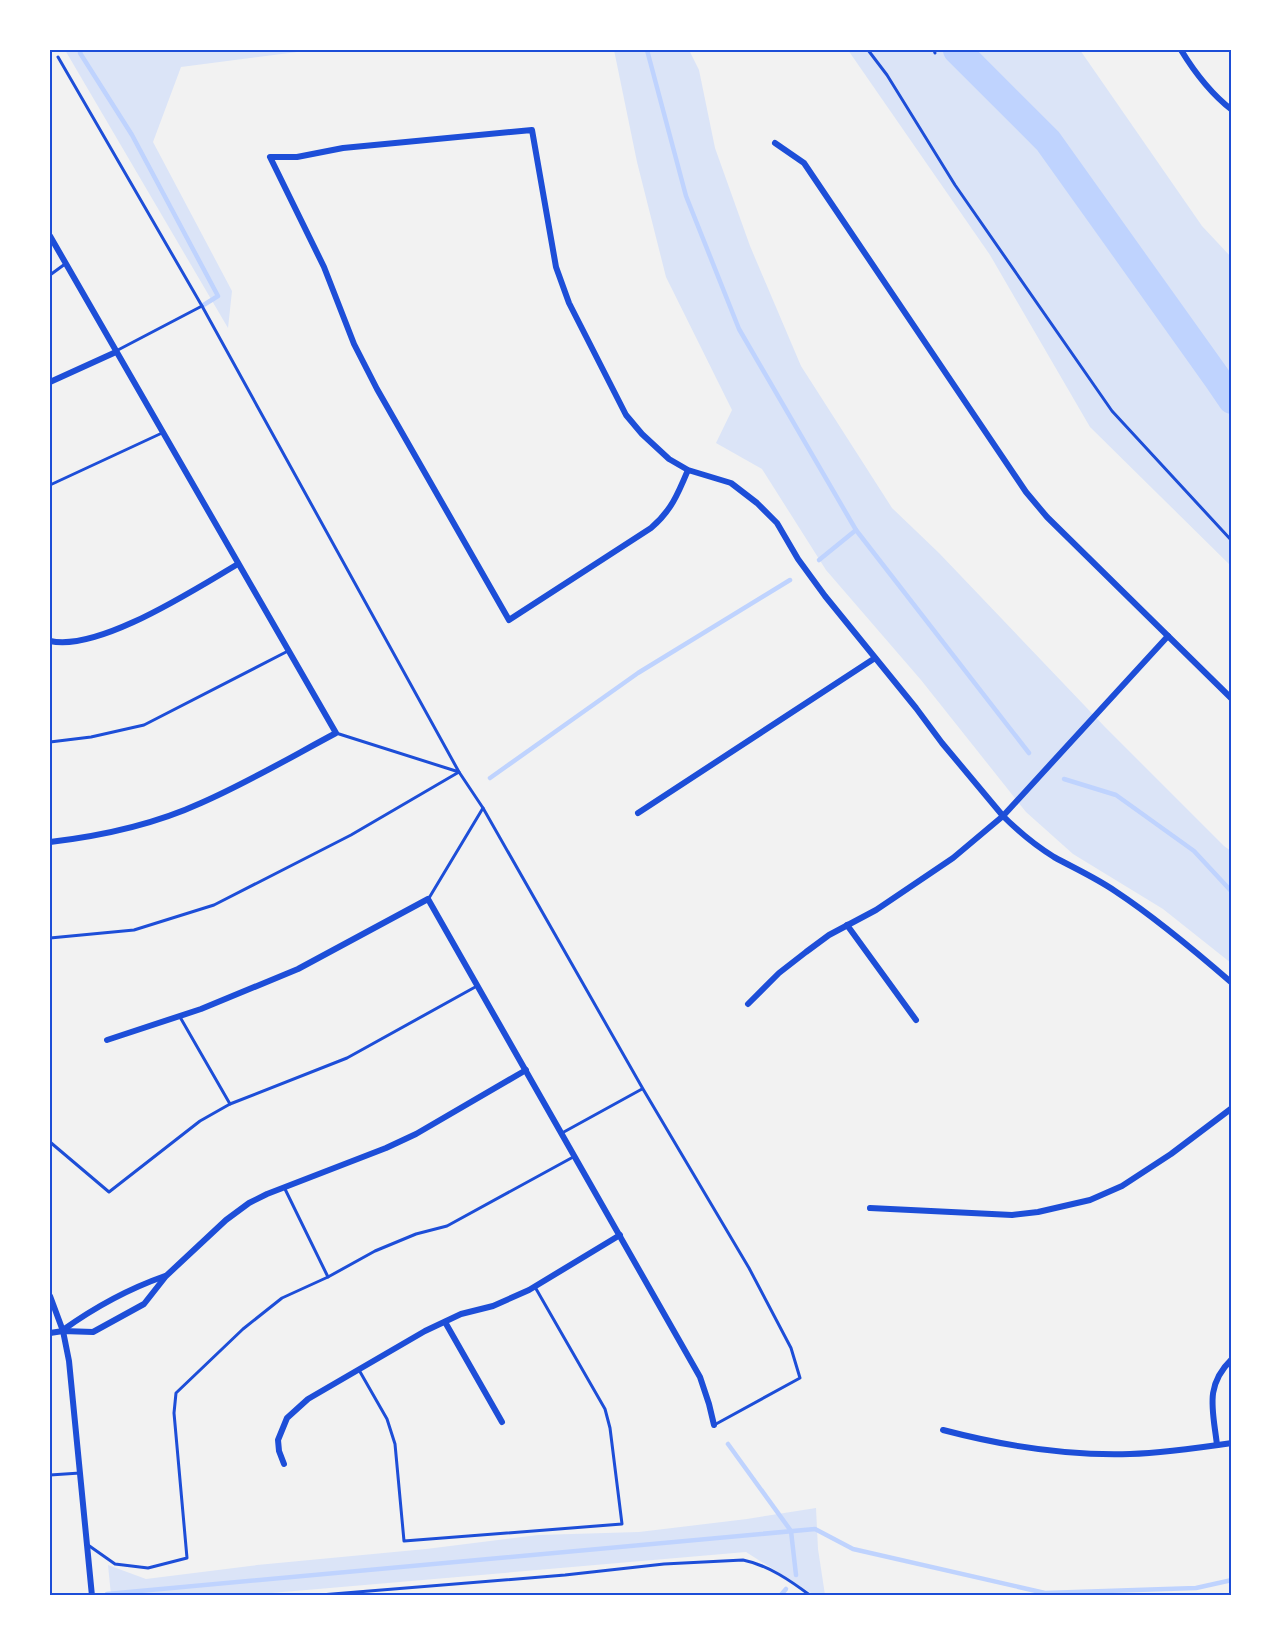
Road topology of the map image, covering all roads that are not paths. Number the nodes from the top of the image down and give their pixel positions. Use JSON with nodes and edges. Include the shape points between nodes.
{"nodes":[{"id":1,"x":1181,"y":50,"type":"edge"},
{"id":2,"x":58,"y":57,"type":"dead end"},
{"id":3,"x":1232,"y":110,"type":"edge"},
{"id":4,"x":775,"y":143,"type":"dead end"},
{"id":5,"x":50,"y":236,"type":"edge"},
{"id":6,"x":66,"y":264,"type":"junction"},
{"id":7,"x":50,"y":275,"type":"edge"},
{"id":8,"x":202,"y":306,"type":"junction"},
{"id":9,"x":116,"y":352,"type":"junction"},
{"id":10,"x":50,"y":382,"type":"edge"},
{"id":11,"x":162,"y":433,"type":"junction"},
{"id":12,"x":688,"y":470,"type":"junction"},
{"id":13,"x":50,"y":485,"type":"edge"},
{"id":14,"x":238,"y":564,"type":"junction"},
{"id":15,"x":1168,"y":636,"type":"junction"},
{"id":16,"x":50,"y":641,"type":"edge"},
{"id":17,"x":288,"y":651,"type":"junction"},
{"id":18,"x":875,"y":658,"type":"junction"},
{"id":19,"x":1232,"y":699,"type":"edge"},
{"id":20,"x":336,"y":733,"type":"junction"},
{"id":21,"x":50,"y":742,"type":"edge"},
{"id":22,"x":459,"y":772,"type":"junction"},
{"id":23,"x":483,"y":808,"type":"junction"},
{"id":24,"x":638,"y":813,"type":"dead end"},
{"id":25,"x":1003,"y":816,"type":"junction"},
{"id":26,"x":50,"y":842,"type":"edge"},
{"id":27,"x":428,"y":899,"type":"junction"},
{"id":28,"x":847,"y":925,"type":"junction"},
{"id":29,"x":50,"y":938,"type":"edge"},
{"id":30,"x":1232,"y":983,"type":"edge"},
{"id":31,"x":478,"y":986,"type":"junction"},
{"id":32,"x":748,"y":1004,"type":"dead end"},
{"id":33,"x":180,"y":1016,"type":"junction"},
{"id":34,"x":916,"y":1020,"type":"dead end"},
{"id":35,"x":106,"y":1040,"type":"dead end"},
{"id":36,"x":525,"y":1070,"type":"junction"},
{"id":37,"x":643,"y":1089,"type":"junction"},
{"id":38,"x":230,"y":1104,"type":"junction"},
{"id":39,"x":1232,"y":1108,"type":"edge"},
{"id":40,"x":562,"y":1133,"type":"junction"},
{"id":41,"x":50,"y":1142,"type":"edge"},
{"id":42,"x":575,"y":1156,"type":"junction"},
{"id":43,"x":284,"y":1187,"type":"junction"},
{"id":44,"x":870,"y":1208,"type":"dead end"},
{"id":45,"x":620,"y":1235,"type":"junction"},
{"id":46,"x":166,"y":1276,"type":"junction"},
{"id":47,"x":328,"y":1276,"type":"junction"},
{"id":48,"x":535,"y":1287,"type":"junction"},
{"id":49,"x":50,"y":1296,"type":"edge"},
{"id":50,"x":445,"y":1322,"type":"junction"},
{"id":51,"x":63,"y":1331,"type":"junction"},
{"id":52,"x":50,"y":1333,"type":"edge"},
{"id":53,"x":1232,"y":1359,"type":"edge"},
{"id":54,"x":359,"y":1370,"type":"junction"},
{"id":55,"x":501,"y":1422,"type":"dead end"},
{"id":56,"x":714,"y":1425,"type":"joint"},
{"id":57,"x":943,"y":1430,"type":"dead end"},
{"id":58,"x":1232,"y":1443,"type":"edge"},
{"id":59,"x":1217,"y":1445,"type":"junction"},
{"id":60,"x":284,"y":1464,"type":"dead end"},
{"id":61,"x":80,"y":1473,"type":"junction"},
{"id":62,"x":50,"y":1475,"type":"edge"},
{"id":63,"x":87,"y":1544,"type":"junction"},
{"id":64,"x":92,"y":1596,"type":"edge"},
{"id":65,"x":308,"y":1596,"type":"edge"},
{"id":66,"x":811,"y":1596,"type":"edge"}],
"edges":[{"from":1,"to":3,"type":"street","via":[[1204,84]]},
{"from":2,"to":8,"type":"lane"},
{"from":4,"to":15,"type":"street","via":[[804,163],[1026,492]]},
{"from":5,"to":6,"type":"street"},
{"from":6,"to":7,"type":"lane"},
{"from":6,"to":9,"type":"street"},
{"from":8,"to":9,"type":"lane"},
{"from":8,"to":22,"type":"lane"},
{"from":9,"to":10,"type":"street"},
{"from":9,"to":11,"type":"street"},
{"from":11,"to":13,"type":"lane"},
{"from":11,"to":14,"type":"street"},
{"from":12,"to":12,"type":"street","via":[[669,459],[626,416],[569,303],[556,267],[532,129],[270,158],[324,267],[354,344],[377,389],[508,620],[656,524],[672,506]]},
{"from":12,"to":18,"type":"street","via":[[731,483],[764,509],[825,596]]},
{"from":14,"to":16,"type":"street","via":[[148,615],[74,642]]},
{"from":14,"to":17,"type":"street"},
{"from":15,"to":19,"type":"street"},
{"from":15,"to":25,"type":"street"},
{"from":17,"to":20,"type":"street"},
{"from":17,"to":21,"type":"lane","via":[[144,725]]},
{"from":18,"to":24,"type":"street"},
{"from":18,"to":25,"type":"street"},
{"from":20,"to":22,"type":"lane"},
{"from":20,"to":26,"type":"street","via":[[199,804],[145,824]]},
{"from":22,"to":23,"type":"lane"},
{"from":22,"to":29,"type":"lane","via":[[351,835],[214,905],[134,930]]},
{"from":23,"to":27,"type":"lane"},
{"from":23,"to":37,"type":"lane"},
{"from":25,"to":28,"type":"street","via":[[953,858]]},
{"from":25,"to":30,"type":"street","via":[[1053,856],[1143,910]]},
{"from":27,"to":31,"type":"street"},
{"from":27,"to":33,"type":"street","via":[[298,969]]},
{"from":28,"to":32,"type":"street","via":[[779,973]]},
{"from":28,"to":34,"type":"street"},
{"from":31,"to":36,"type":"street"},
{"from":31,"to":38,"type":"lane","via":[[347,1059]]},
{"from":33,"to":35,"type":"street"},
{"from":33,"to":38,"type":"lane"},
{"from":36,"to":40,"type":"street"},
{"from":36,"to":43,"type":"street","via":[[416,1134]]},
{"from":37,"to":40,"type":"lane"},
{"from":37,"to":56,"type":"lane","via":[[749,1268],[791,1348],[800,1378]]},
{"from":38,"to":41,"type":"lane","via":[[200,1121],[108,1192]]},
{"from":39,"to":44,"type":"street","via":[[1122,1186],[1090,1200],[1012,1215]]},
{"from":40,"to":42,"type":"street"},
{"from":42,"to":45,"type":"street"},
{"from":42,"to":47,"type":"lane","via":[[447,1226],[375,1251]]},
{"from":43,"to":46,"type":"street","via":[[249,1203],[226,1220]]},
{"from":43,"to":47,"type":"lane"},
{"from":45,"to":48,"type":"street"},
{"from":45,"to":56,"type":"street","via":[[700,1377]]},
{"from":46,"to":51,"type":"street","via":[[88,1312]]},
{"from":46,"to":51,"type":"street","via":[[144,1304],[93,1332]]},
{"from":47,"to":63,"type":"lane","via":[[282,1298],[243,1329],[177,1394],[174,1413],[187,1558],[148,1568],[115,1564]]},
{"from":48,"to":50,"type":"street"},
{"from":48,"to":54,"type":"lane","via":[[605,1409],[622,1524],[404,1541],[395,1444],[387,1419]]},
{"from":49,"to":51,"type":"street"},
{"from":50,"to":54,"type":"street"},
{"from":50,"to":55,"type":"street"},
{"from":51,"to":52,"type":"street"},
{"from":51,"to":61,"type":"street"},
{"from":53,"to":59,"type":"street","via":[[1222,1368],[1211,1401]]},
{"from":54,"to":60,"type":"street","via":[[308,1399],[287,1419],[278,1440]]},
{"from":57,"to":59,"type":"street","via":[[1018,1447],[1072,1453],[1168,1452]]},
{"from":58,"to":59,"type":"street"},
{"from":61,"to":62,"type":"lane"},
{"from":61,"to":63,"type":"street"},
{"from":63,"to":64,"type":"street"},
{"from":65,"to":66,"type":"lane","via":[[743,1560],[780,1575]]}]}
